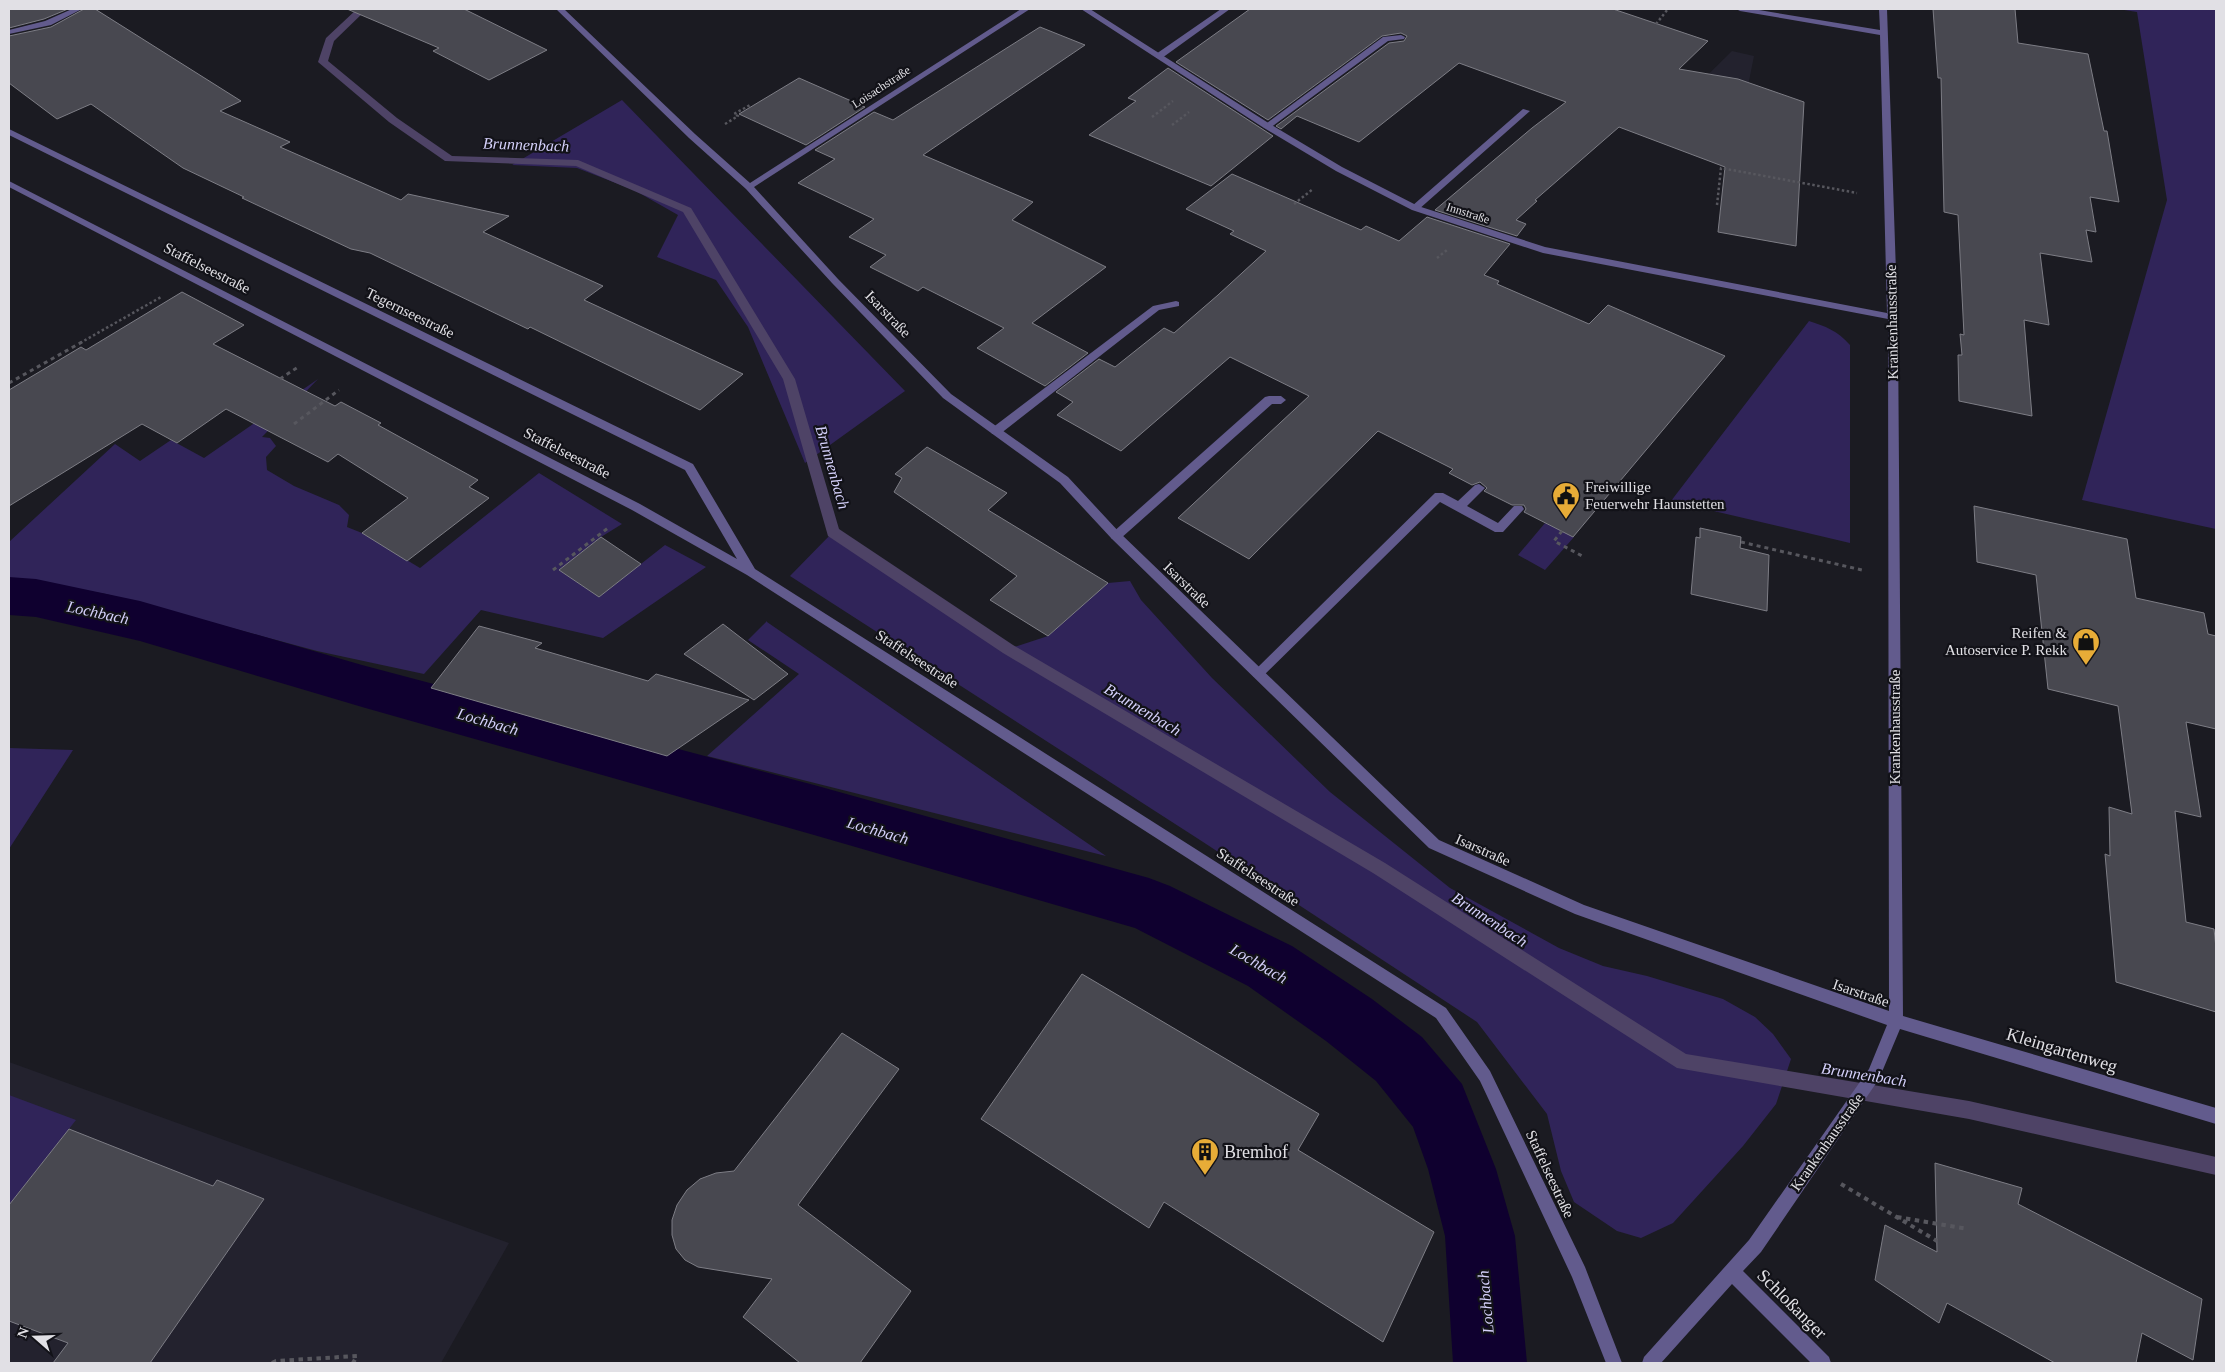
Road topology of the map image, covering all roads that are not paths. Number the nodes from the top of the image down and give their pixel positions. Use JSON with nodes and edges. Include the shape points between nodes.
{"nodes":[{"id":1,"x":78,"y":9,"type":"edge"},
{"id":2,"x":560,"y":9,"type":"edge"},
{"id":3,"x":1026,"y":9,"type":"edge"},
{"id":4,"x":1085,"y":9,"type":"edge"},
{"id":5,"x":1226,"y":9,"type":"edge"},
{"id":6,"x":1740,"y":9,"type":"edge"},
{"id":7,"x":1883,"y":9,"type":"edge"},
{"id":8,"x":9,"y":32,"type":"edge"},
{"id":9,"x":1883,"y":33,"type":"junction"},
{"id":10,"x":1401,"y":37,"type":"dead end"},
{"id":11,"x":1158,"y":56,"type":"junction"},
{"id":12,"x":1526,"y":111,"type":"dead end"},
{"id":13,"x":1268,"y":126,"type":"junction"},
{"id":14,"x":9,"y":132,"type":"edge"},
{"id":15,"x":9,"y":184,"type":"edge"},
{"id":16,"x":749,"y":187,"type":"junction"},
{"id":17,"x":1415,"y":208,"type":"junction"},
{"id":18,"x":1176,"y":304,"type":"dead end"},
{"id":19,"x":1892,"y":318,"type":"junction"},
{"id":20,"x":1281,"y":400,"type":"dead end"},
{"id":21,"x":996,"y":431,"type":"junction"},
{"id":22,"x":1479,"y":488,"type":"dead end"},
{"id":23,"x":1460,"y":507,"type":"junction"},
{"id":24,"x":1518,"y":508,"type":"dead end"},
{"id":25,"x":1116,"y":536,"type":"junction"},
{"id":26,"x":751,"y":572,"type":"junction"},
{"id":27,"x":1258,"y":674,"type":"junction"},
{"id":28,"x":1896,"y":1021,"type":"junction"},
{"id":29,"x":2216,"y":1116,"type":"edge"},
{"id":30,"x":1732,"y":1272,"type":"junction"},
{"id":31,"x":1614,"y":1363,"type":"edge"},
{"id":32,"x":1650,"y":1363,"type":"edge"},
{"id":33,"x":1823,"y":1363,"type":"edge"}],
"edges":[{"from":1,"to":8,"type":"street","via":[[48,23]]},
{"from":2,"to":16,"type":"street","name":"Isarstraße"},
{"from":3,"to":16,"type":"street","name":"Loisachstraße"},
{"from":4,"to":11,"type":"street","name":"Innstraße"},
{"from":5,"to":11,"type":"street"},
{"from":6,"to":9,"type":"street"},
{"from":7,"to":9,"type":"street","name":"Krankenhausstraße"},
{"from":9,"to":19,"type":"street","name":"Krankenhausstraße"},
{"from":10,"to":13,"type":"street","via":[[1386,38]]},
{"from":11,"to":13,"type":"street","name":"Innstraße"},
{"from":12,"to":17,"type":"street"},
{"from":13,"to":17,"type":"street","name":"Innstraße","via":[[1339,170]]},
{"from":14,"to":26,"type":"street","name":"Tegernseestraße","via":[[689,467]]},
{"from":15,"to":26,"type":"street","name":"Staffelseestraße","via":[[636,507]]},
{"from":16,"to":21,"type":"street","name":"Isarstraße","via":[[835,281],[948,396]]},
{"from":17,"to":19,"type":"street","name":"Innstraße","via":[[1543,250]]},
{"from":18,"to":21,"type":"street","via":[[1156,308]]},
{"from":19,"to":28,"type":"street","name":"Krankenhausstraße"},
{"from":20,"to":25,"type":"street","via":[[1270,400]]},
{"from":21,"to":25,"type":"street","name":"Isarstraße","via":[[1064,480]]},
{"from":22,"to":23,"type":"street"},
{"from":23,"to":24,"type":"street","via":[[1498,529]]},
{"from":23,"to":27,"type":"street","via":[[1438,496]]},
{"from":25,"to":27,"type":"street","name":"Isarstraße"},
{"from":26,"to":31,"type":"street","name":"Staffelseestraße","via":[[1441,1012],[1485,1076],[1579,1273]]},
{"from":27,"to":28,"type":"street","name":"Isarstraße","via":[[1434,844],[1580,910]]},
{"from":28,"to":29,"type":"street","name":"Kleingartenweg"},
{"from":28,"to":30,"type":"street","name":"Krankenhausstraße","via":[[1874,1074],[1755,1246]]},
{"from":30,"to":32,"type":"street","name":"Krankenhausstraße"},
{"from":30,"to":33,"type":"street","name":"Schloßanger"}]}
